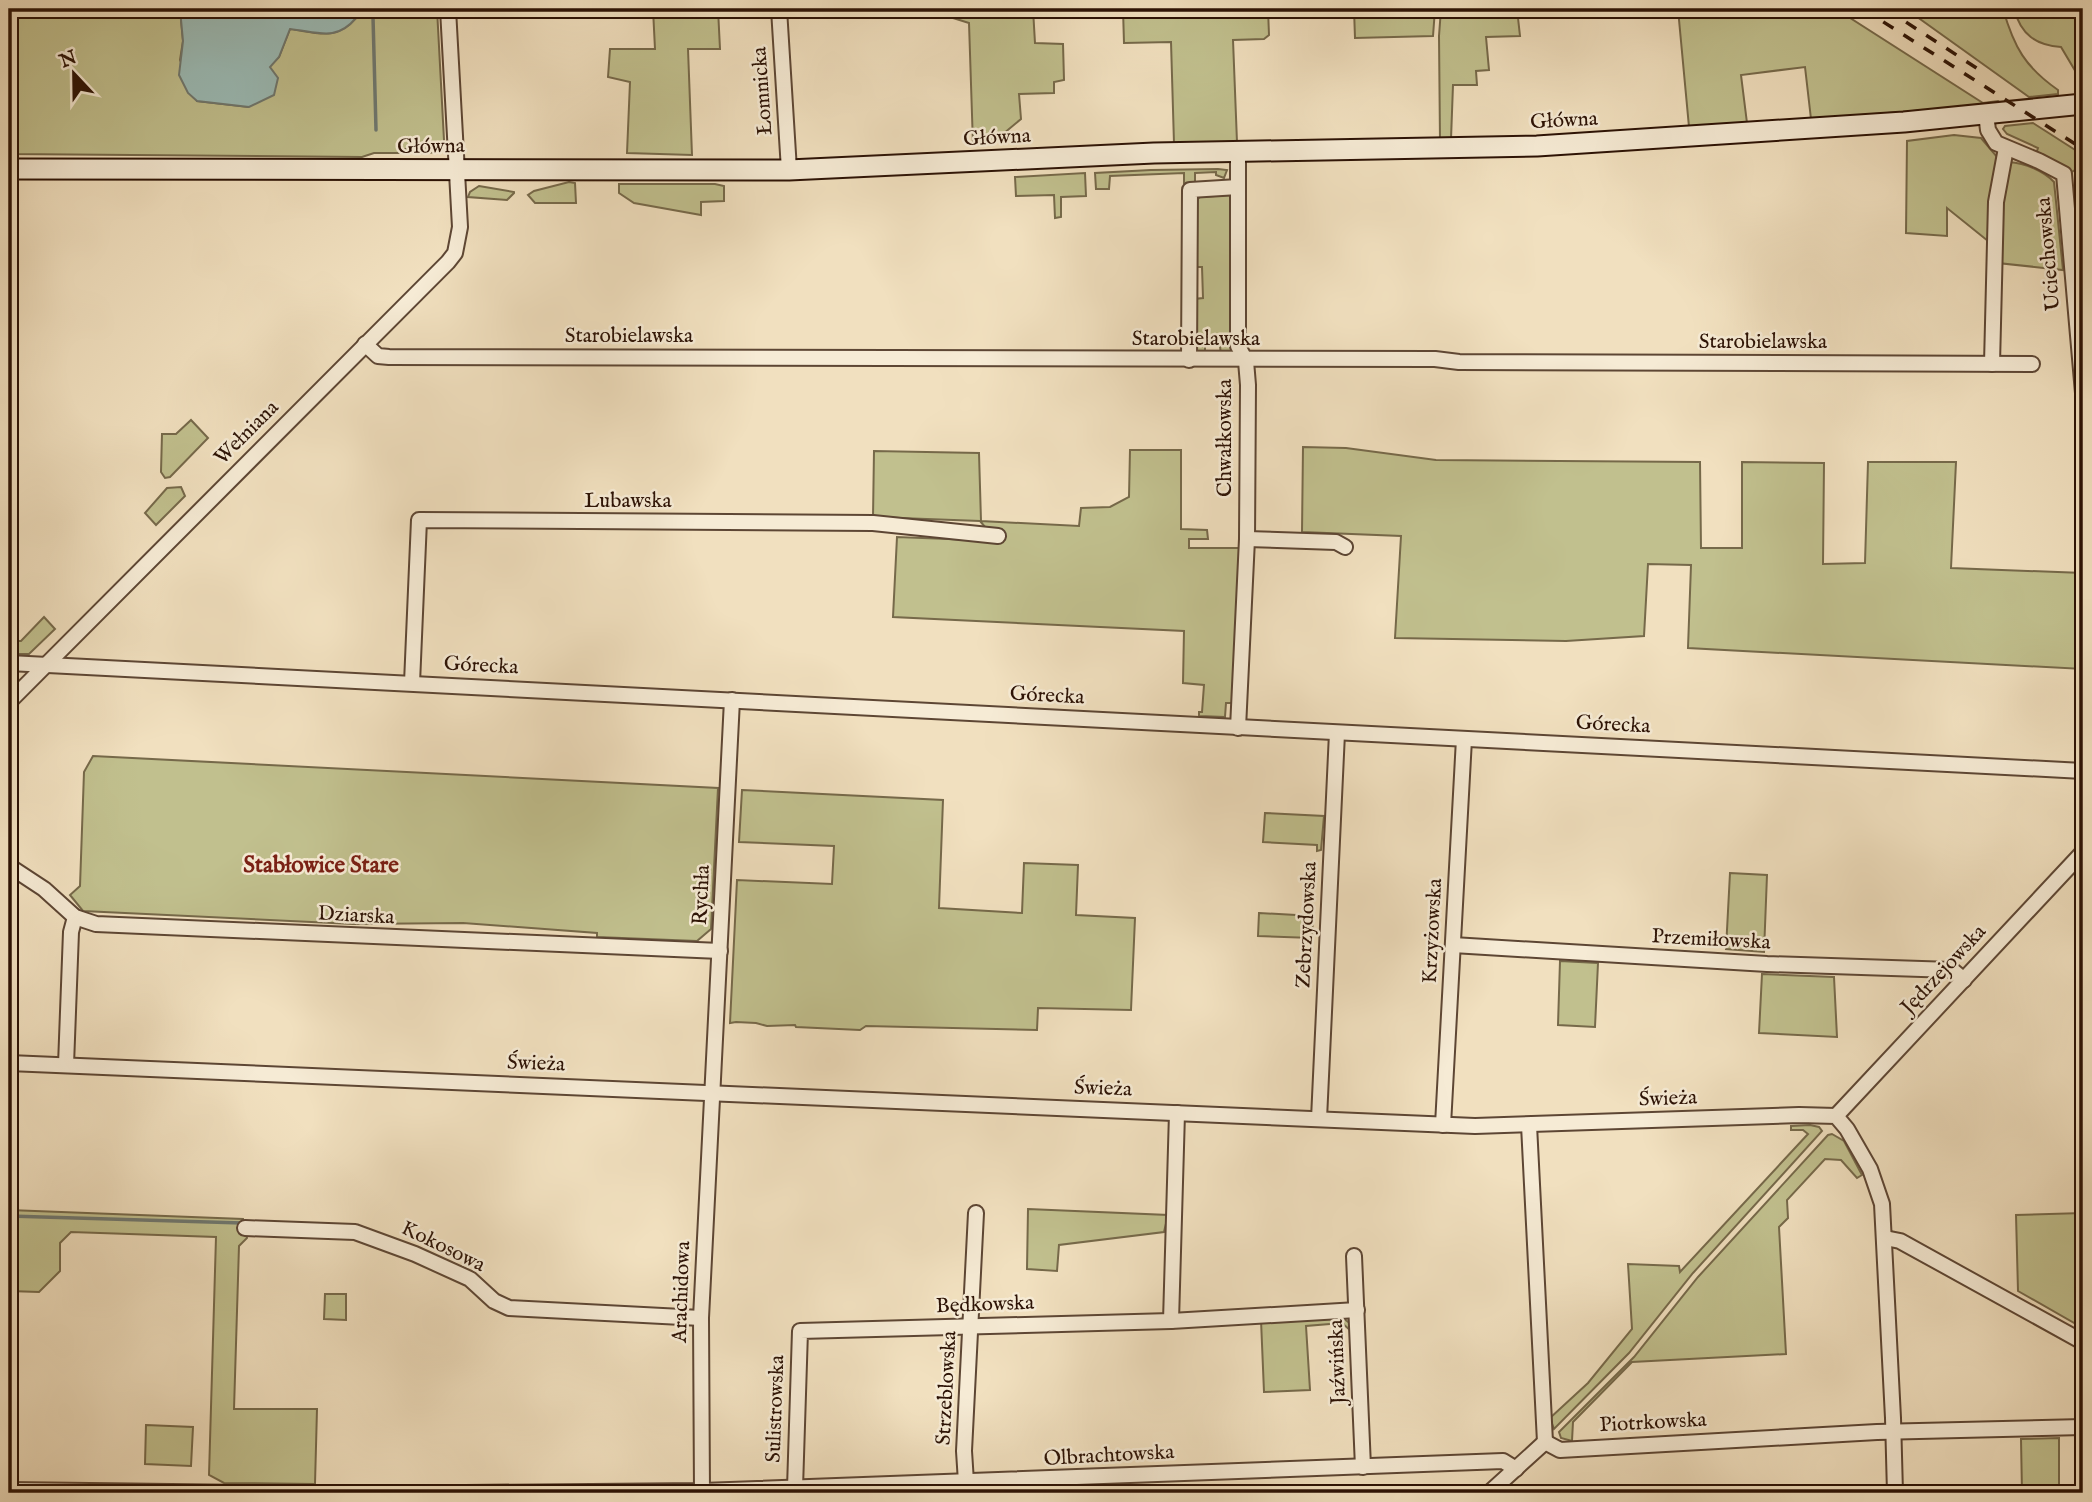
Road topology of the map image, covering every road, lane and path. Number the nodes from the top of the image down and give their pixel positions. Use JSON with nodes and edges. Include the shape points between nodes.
{"nodes":[{"id":1,"x":448,"y":9,"type":"edge"},
{"id":2,"x":779,"y":9,"type":"edge"},
{"id":3,"x":2083,"y":104,"type":"edge"},
{"id":4,"x":1986,"y":114,"type":"junction"},
{"id":5,"x":2006,"y":148,"type":"junction"},
{"id":6,"x":1238,"y":151,"type":"junction"},
{"id":7,"x":9,"y":169,"type":"edge"},
{"id":8,"x":456,"y":170,"type":"junction"},
{"id":9,"x":789,"y":170,"type":"junction"},
{"id":10,"x":1238,"y":187,"type":"junction"},
{"id":11,"x":365,"y":344,"type":"junction"},
{"id":12,"x":1189,"y":360,"type":"junction"},
{"id":13,"x":1246,"y":361,"type":"junction"},
{"id":14,"x":1992,"y":364,"type":"junction"},
{"id":15,"x":2032,"y":364,"type":"dead end"},
{"id":16,"x":2083,"y":393,"type":"edge"},
{"id":17,"x":998,"y":536,"type":"dead end"},
{"id":18,"x":1247,"y":539,"type":"junction"},
{"id":19,"x":1345,"y":547,"type":"dead end"},
{"id":20,"x":9,"y":663,"type":"edge"},
{"id":21,"x":46,"y":665,"type":"junction"},
{"id":22,"x":412,"y":683,"type":"junction"},
{"id":23,"x":732,"y":701,"type":"junction"},
{"id":24,"x":9,"y":702,"type":"edge"},
{"id":25,"x":1238,"y":728,"type":"junction"},
{"id":26,"x":1337,"y":733,"type":"junction"},
{"id":27,"x":1464,"y":739,"type":"junction"},
{"id":28,"x":2083,"y":771,"type":"edge"},
{"id":29,"x":2083,"y":852,"type":"edge"},
{"id":30,"x":9,"y":866,"type":"edge"},
{"id":31,"x":75,"y":918,"type":"junction"},
{"id":32,"x":1453,"y":945,"type":"junction"},
{"id":33,"x":720,"y":951,"type":"junction"},
{"id":34,"x":1964,"y":980,"type":"junction"},
{"id":35,"x":9,"y":1063,"type":"edge"},
{"id":36,"x":66,"y":1065,"type":"junction"},
{"id":37,"x":712,"y":1092,"type":"junction"},
{"id":38,"x":1177,"y":1113,"type":"junction"},
{"id":39,"x":1836,"y":1116,"type":"junction"},
{"id":40,"x":1319,"y":1119,"type":"junction"},
{"id":41,"x":1443,"y":1125,"type":"junction"},
{"id":42,"x":1529,"y":1125,"type":"junction"},
{"id":43,"x":976,"y":1213,"type":"dead end"},
{"id":44,"x":245,"y":1228,"type":"dead end"},
{"id":45,"x":1885,"y":1238,"type":"junction"},
{"id":46,"x":1354,"y":1256,"type":"dead end"},
{"id":47,"x":1357,"y":1310,"type":"junction"},
{"id":48,"x":701,"y":1318,"type":"junction"},
{"id":49,"x":1171,"y":1321,"type":"junction"},
{"id":50,"x":971,"y":1327,"type":"junction"},
{"id":51,"x":800,"y":1331,"type":"joint"},
{"id":52,"x":2083,"y":1342,"type":"edge"},
{"id":53,"x":2083,"y":1427,"type":"edge"},
{"id":54,"x":1892,"y":1431,"type":"junction"},
{"id":55,"x":1545,"y":1442,"type":"junction"},
{"id":56,"x":1363,"y":1467,"type":"junction"},
{"id":57,"x":1516,"y":1469,"type":"junction"},
{"id":58,"x":966,"y":1482,"type":"junction"},
{"id":59,"x":795,"y":1488,"type":"junction"},
{"id":60,"x":9,"y":1490,"type":"edge"},
{"id":61,"x":702,"y":1492,"type":"edge"},
{"id":62,"x":252,"y":1493,"type":"edge"},
{"id":63,"x":465,"y":1493,"type":"edge"},
{"id":64,"x":1489,"y":1493,"type":"edge"},
{"id":65,"x":1895,"y":1493,"type":"edge"}],
"edges":[{"from":1,"to":8,"type":"street","name":"Wełniana"},
{"from":2,"to":9,"type":"street","name":"Łomnicka"},
{"from":3,"to":4,"type":"street","name":"Główna"},
{"from":4,"to":5,"type":"street","via":[[1990,135]]},
{"from":4,"to":6,"type":"street","name":"Główna","via":[[1569,144]]},
{"from":5,"to":14,"type":"street","via":[[1996,202]]},
{"from":5,"to":16,"type":"street","name":"Uciechowska","via":[[2064,174]]},
{"from":6,"to":9,"type":"street","name":"Główna"},
{"from":6,"to":10,"type":"street","name":"Chwałkowska"},
{"from":7,"to":8,"type":"street","name":"Główna"},
{"from":8,"to":9,"type":"street","name":"Główna"},
{"from":8,"to":11,"type":"street","name":"Wełniana","via":[[460,227],[455,253]]},
{"from":10,"to":12,"type":"street","via":[[1190,190]]},
{"from":10,"to":13,"type":"street","name":"Chwałkowska","via":[[1238,346]]},
{"from":11,"to":12,"type":"street","name":"Starobielawska","via":[[378,356],[389,357]]},
{"from":11,"to":21,"type":"street","name":"Wełniana"},
{"from":12,"to":13,"type":"street","name":"Starobielawska"},
{"from":13,"to":14,"type":"street","name":"Starobielawska"},
{"from":13,"to":18,"type":"street","name":"Chwałkowska"},
{"from":14,"to":15,"type":"street","name":"Starobielawska"},
{"from":17,"to":22,"type":"street","name":"Lubawska","via":[[873,523],[419,520]]},
{"from":18,"to":19,"type":"street","via":[[1336,542]]},
{"from":18,"to":25,"type":"street","name":"Chwałkowska"},
{"from":20,"to":21,"type":"street","name":"Górecka"},
{"from":21,"to":22,"type":"street","name":"Górecka"},
{"from":21,"to":24,"type":"street","name":"Wełniana"},
{"from":22,"to":23,"type":"street","name":"Górecka"},
{"from":23,"to":25,"type":"street","name":"Górecka"},
{"from":23,"to":33,"type":"street","name":"Rychła"},
{"from":25,"to":26,"type":"street","name":"Górecka"},
{"from":26,"to":27,"type":"street","name":"Górecka"},
{"from":26,"to":40,"type":"street","name":"Zebrzydowska"},
{"from":27,"to":28,"type":"street","name":"Górecka"},
{"from":27,"to":32,"type":"street","name":"Krzyżowska"},
{"from":29,"to":34,"type":"street","name":"Jędrzejowska"},
{"from":30,"to":31,"type":"street","via":[[44,888]]},
{"from":31,"to":33,"type":"street","name":"Dziarska","via":[[96,924],[174,928]]},
{"from":31,"to":36,"type":"street"},
{"from":32,"to":34,"type":"street","name":"Przemiłowska","via":[[1952,970]]},
{"from":32,"to":41,"type":"street","name":"Krzyżowska"},
{"from":33,"to":37,"type":"street","name":"Rychła"},
{"from":34,"to":39,"type":"street","name":"Jędrzejowska"},
{"from":35,"to":36,"type":"street","name":"Świeża"},
{"from":36,"to":37,"type":"street","name":"Świeża"},
{"from":37,"to":38,"type":"street","name":"Świeża"},
{"from":37,"to":48,"type":"street","name":"Arachidowa"},
{"from":38,"to":40,"type":"street","name":"Świeża"},
{"from":38,"to":49,"type":"street"},
{"from":39,"to":42,"type":"street","name":"Świeża"},
{"from":39,"to":45,"type":"street","via":[[1877,1183]]},
{"from":40,"to":41,"type":"street","name":"Świeża"},
{"from":41,"to":42,"type":"street","name":"Świeża"},
{"from":42,"to":55,"type":"street"},
{"from":43,"to":50,"type":"street","name":"Strzeblowska"},
{"from":44,"to":48,"type":"street","name":"Kokosowa","via":[[365,1235],[470,1279],[509,1308]]},
{"from":45,"to":52,"type":"street","via":[[1900,1241]]},
{"from":45,"to":54,"type":"street"},
{"from":46,"to":47,"type":"street","name":"Jaźwińska"},
{"from":47,"to":49,"type":"street","name":"Będkowska"},
{"from":47,"to":56,"type":"street","name":"Jaźwińska"},
{"from":48,"to":61,"type":"street","name":"Arachidowa"},
{"from":49,"to":50,"type":"street","name":"Będkowska"},
{"from":50,"to":51,"type":"street","name":"Będkowska"},
{"from":50,"to":58,"type":"street","name":"Strzeblowska"},
{"from":51,"to":59,"type":"street","name":"Sulistrowska"},
{"from":53,"to":54,"type":"street","name":"Piotrkowska"},
{"from":54,"to":55,"type":"street","name":"Piotrkowska","via":[[1560,1450]]},
{"from":54,"to":65,"type":"street"},
{"from":55,"to":57,"type":"street"},
{"from":56,"to":57,"type":"street","name":"Olbrachtowska","via":[[1503,1461]]},
{"from":56,"to":58,"type":"street","name":"Olbrachtowska"},
{"from":57,"to":64,"type":"street"},
{"from":58,"to":59,"type":"street","name":"Olbrachtowska"},
{"from":59,"to":61,"type":"street","name":"Olbrachtowska"},
{"from":60,"to":62,"type":"street"},
{"from":61,"to":63,"type":"street","name":"Olbrachtowska"}]}
